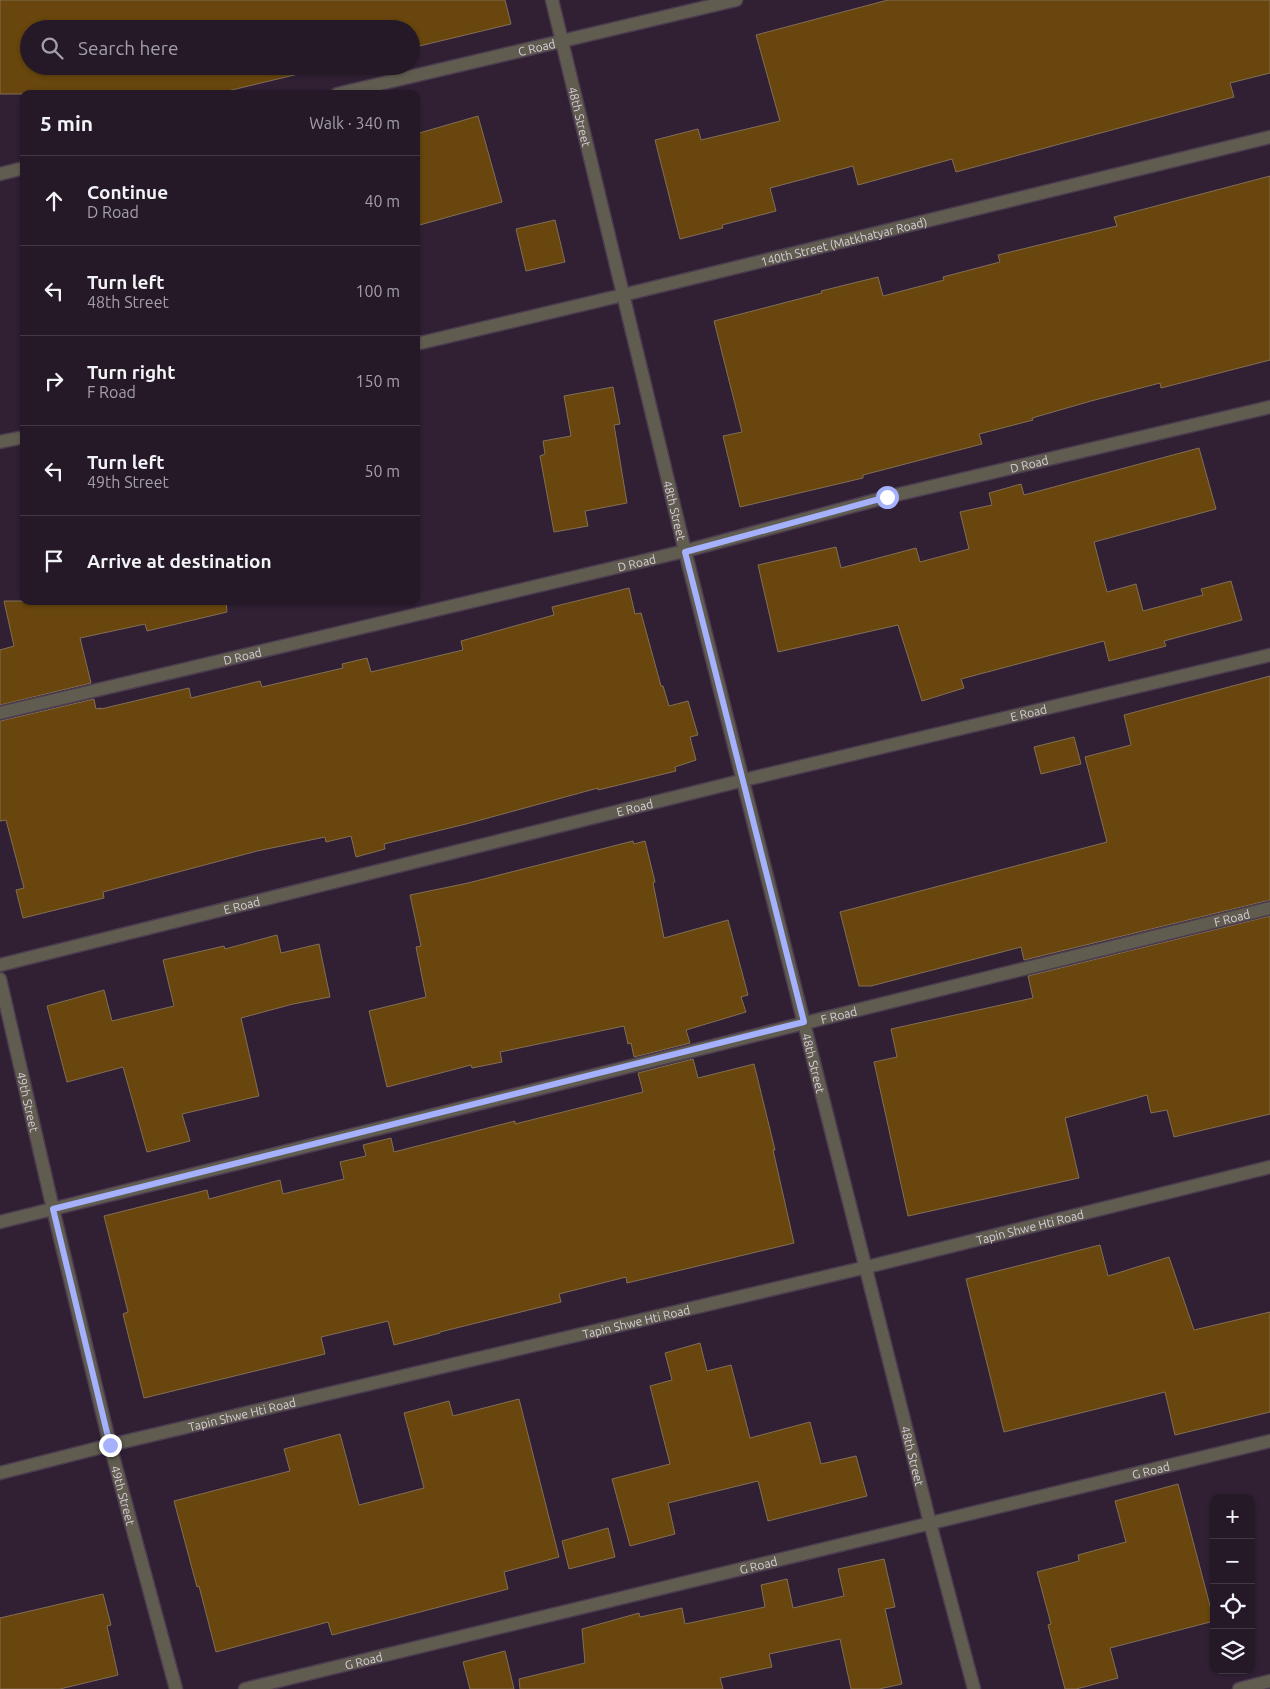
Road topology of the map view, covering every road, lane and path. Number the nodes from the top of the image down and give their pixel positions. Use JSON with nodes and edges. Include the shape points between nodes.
{"nodes":[{"id":1,"x":552,"y":0,"type":"edge"},
{"id":2,"x":736,"y":0,"type":"edge"},
{"id":3,"x":562,"y":40,"type":"junction"},
{"id":4,"x":420,"y":74,"type":"edge"},
{"id":5,"x":416,"y":75,"type":"edge"},
{"id":6,"x":354,"y":90,"type":"edge"},
{"id":7,"x":1270,"y":137,"type":"edge"},
{"id":8,"x":20,"y":169,"type":"edge"},
{"id":9,"x":0,"y":174,"type":"edge"},
{"id":10,"x":623,"y":295,"type":"junction"},
{"id":11,"x":420,"y":343,"type":"edge"},
{"id":12,"x":1270,"y":406,"type":"edge"},
{"id":13,"x":20,"y":438,"type":"edge"},
{"id":14,"x":0,"y":442,"type":"edge"},
{"id":15,"x":685,"y":552,"type":"junction"},
{"id":16,"x":1270,"y":655,"type":"edge"},
{"id":17,"x":0,"y":713,"type":"edge"},
{"id":18,"x":744,"y":780,"type":"junction"},
{"id":19,"x":1270,"y":908,"type":"edge"},
{"id":20,"x":0,"y":965,"type":"edge"},
{"id":21,"x":0,"y":980,"type":"edge"},
{"id":22,"x":804,"y":1022,"type":"junction"},
{"id":23,"x":1270,"y":1167,"type":"edge"},
{"id":24,"x":53,"y":1209,"type":"junction"},
{"id":25,"x":0,"y":1222,"type":"edge"},
{"id":26,"x":867,"y":1267,"type":"junction"},
{"id":27,"x":1270,"y":1441,"type":"edge"},
{"id":28,"x":110,"y":1445,"type":"junction"},
{"id":29,"x":0,"y":1473,"type":"edge"},
{"id":30,"x":930,"y":1523,"type":"junction"},
{"id":31,"x":1270,"y":1682,"type":"edge"},
{"id":32,"x":176,"y":1689,"type":"edge"},
{"id":33,"x":245,"y":1689,"type":"edge"},
{"id":34,"x":974,"y":1689,"type":"edge"},
{"id":35,"x":1239,"y":1689,"type":"edge"}],
"edges":[{"from":1,"to":3,"type":"street","name":"48th Street"},
{"from":2,"to":3,"type":"street","name":"C Road"},
{"from":3,"to":4,"type":"street","name":"C Road"},
{"from":3,"to":10,"type":"street","name":"48th Street"},
{"from":5,"to":6,"type":"street","name":"C Road"},
{"from":7,"to":10,"type":"street","name":"140th Street (Matkhatyar Road)"},
{"from":8,"to":9,"type":"street"},
{"from":10,"to":11,"type":"street","name":"140th Street (Matkhatyar Road)"},
{"from":10,"to":15,"type":"street","name":"48th Street"},
{"from":12,"to":15,"type":"street","name":"D Road","via":[[887,497]]},
{"from":13,"to":14,"type":"street"},
{"from":15,"to":17,"type":"street","name":"D Road"},
{"from":15,"to":18,"type":"street","name":"48th Street"},
{"from":16,"to":18,"type":"street","name":"E Road"},
{"from":18,"to":20,"type":"street","name":"E Road"},
{"from":18,"to":22,"type":"street","name":"48th Street"},
{"from":19,"to":22,"type":"street","name":"F Road"},
{"from":21,"to":24,"type":"street","name":"49th Street"},
{"from":22,"to":24,"type":"street","name":"F Road"},
{"from":22,"to":26,"type":"street","name":"48th Street"},
{"from":23,"to":26,"type":"street","name":"Tapin Shwe Hti Road"},
{"from":24,"to":25,"type":"street","name":"F Road"},
{"from":24,"to":28,"type":"street","name":"49th Street"},
{"from":26,"to":28,"type":"street","name":"Tapin Shwe Hti Road"},
{"from":26,"to":30,"type":"street","name":"48th Street"},
{"from":27,"to":30,"type":"street","name":"G Road"},
{"from":28,"to":29,"type":"street","name":"Tapin Shwe Hti Road"},
{"from":28,"to":32,"type":"street","name":"49th Street"},
{"from":30,"to":33,"type":"street","name":"G Road"},
{"from":30,"to":34,"type":"street","name":"48th Street"},
{"from":31,"to":35,"type":"street"}]}
